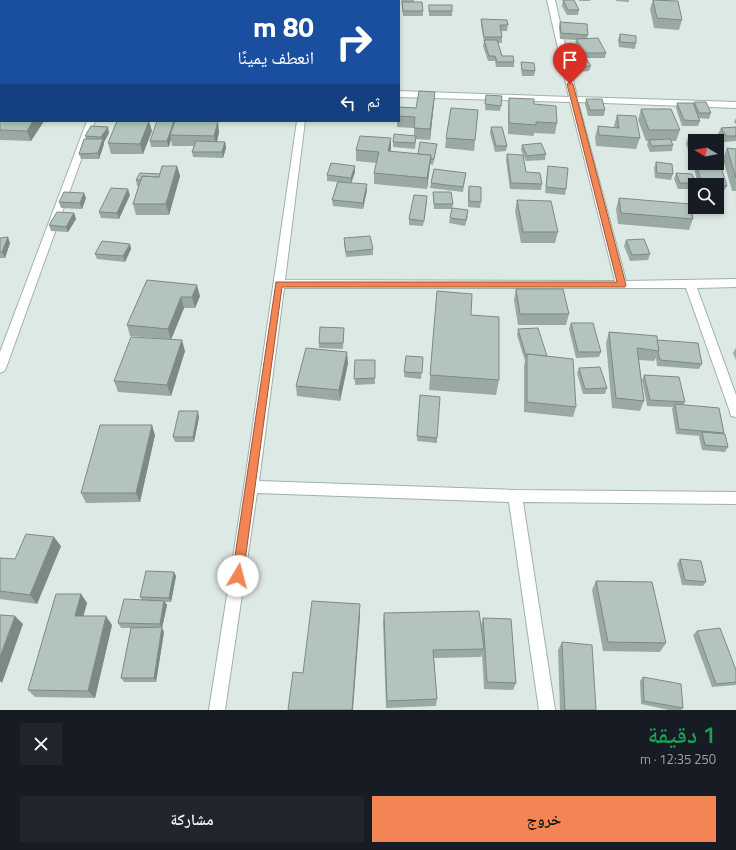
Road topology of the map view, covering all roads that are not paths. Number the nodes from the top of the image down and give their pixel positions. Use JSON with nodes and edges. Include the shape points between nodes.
{"nodes":[{"id":1,"x":551,"y":0,"type":"edge"},
{"id":2,"x":400,"y":94,"type":"edge"},
{"id":3,"x":573,"y":98,"type":"junction"},
{"id":4,"x":736,"y":105,"type":"edge"},
{"id":5,"x":91,"y":122,"type":"edge"},
{"id":6,"x":301,"y":122,"type":"edge"},
{"id":7,"x":736,"y":283,"type":"edge"},
{"id":8,"x":279,"y":284,"type":"junction"},
{"id":9,"x":690,"y":284,"type":"junction"},
{"id":10,"x":622,"y":285,"type":"junction"},
{"id":11,"x":0,"y":368,"type":"edge"},
{"id":12,"x":736,"y":412,"type":"edge"},
{"id":13,"x":251,"y":487,"type":"junction"},
{"id":14,"x":515,"y":496,"type":"junction"},
{"id":15,"x":736,"y":498,"type":"edge"},
{"id":16,"x":217,"y":710,"type":"edge"},
{"id":17,"x":547,"y":710,"type":"edge"}],
"edges":[{"from":1,"to":3,"type":"street"},
{"from":2,"to":3,"type":"street"},
{"from":3,"to":4,"type":"street"},
{"from":3,"to":10,"type":"street"},
{"from":5,"to":11,"type":"street"},
{"from":6,"to":8,"type":"street"},
{"from":7,"to":9,"type":"street"},
{"from":8,"to":10,"type":"street"},
{"from":8,"to":13,"type":"street"},
{"from":9,"to":10,"type":"street"},
{"from":9,"to":12,"type":"street"},
{"from":13,"to":14,"type":"street"},
{"from":13,"to":16,"type":"street"},
{"from":14,"to":15,"type":"street"},
{"from":14,"to":17,"type":"street"}]}
